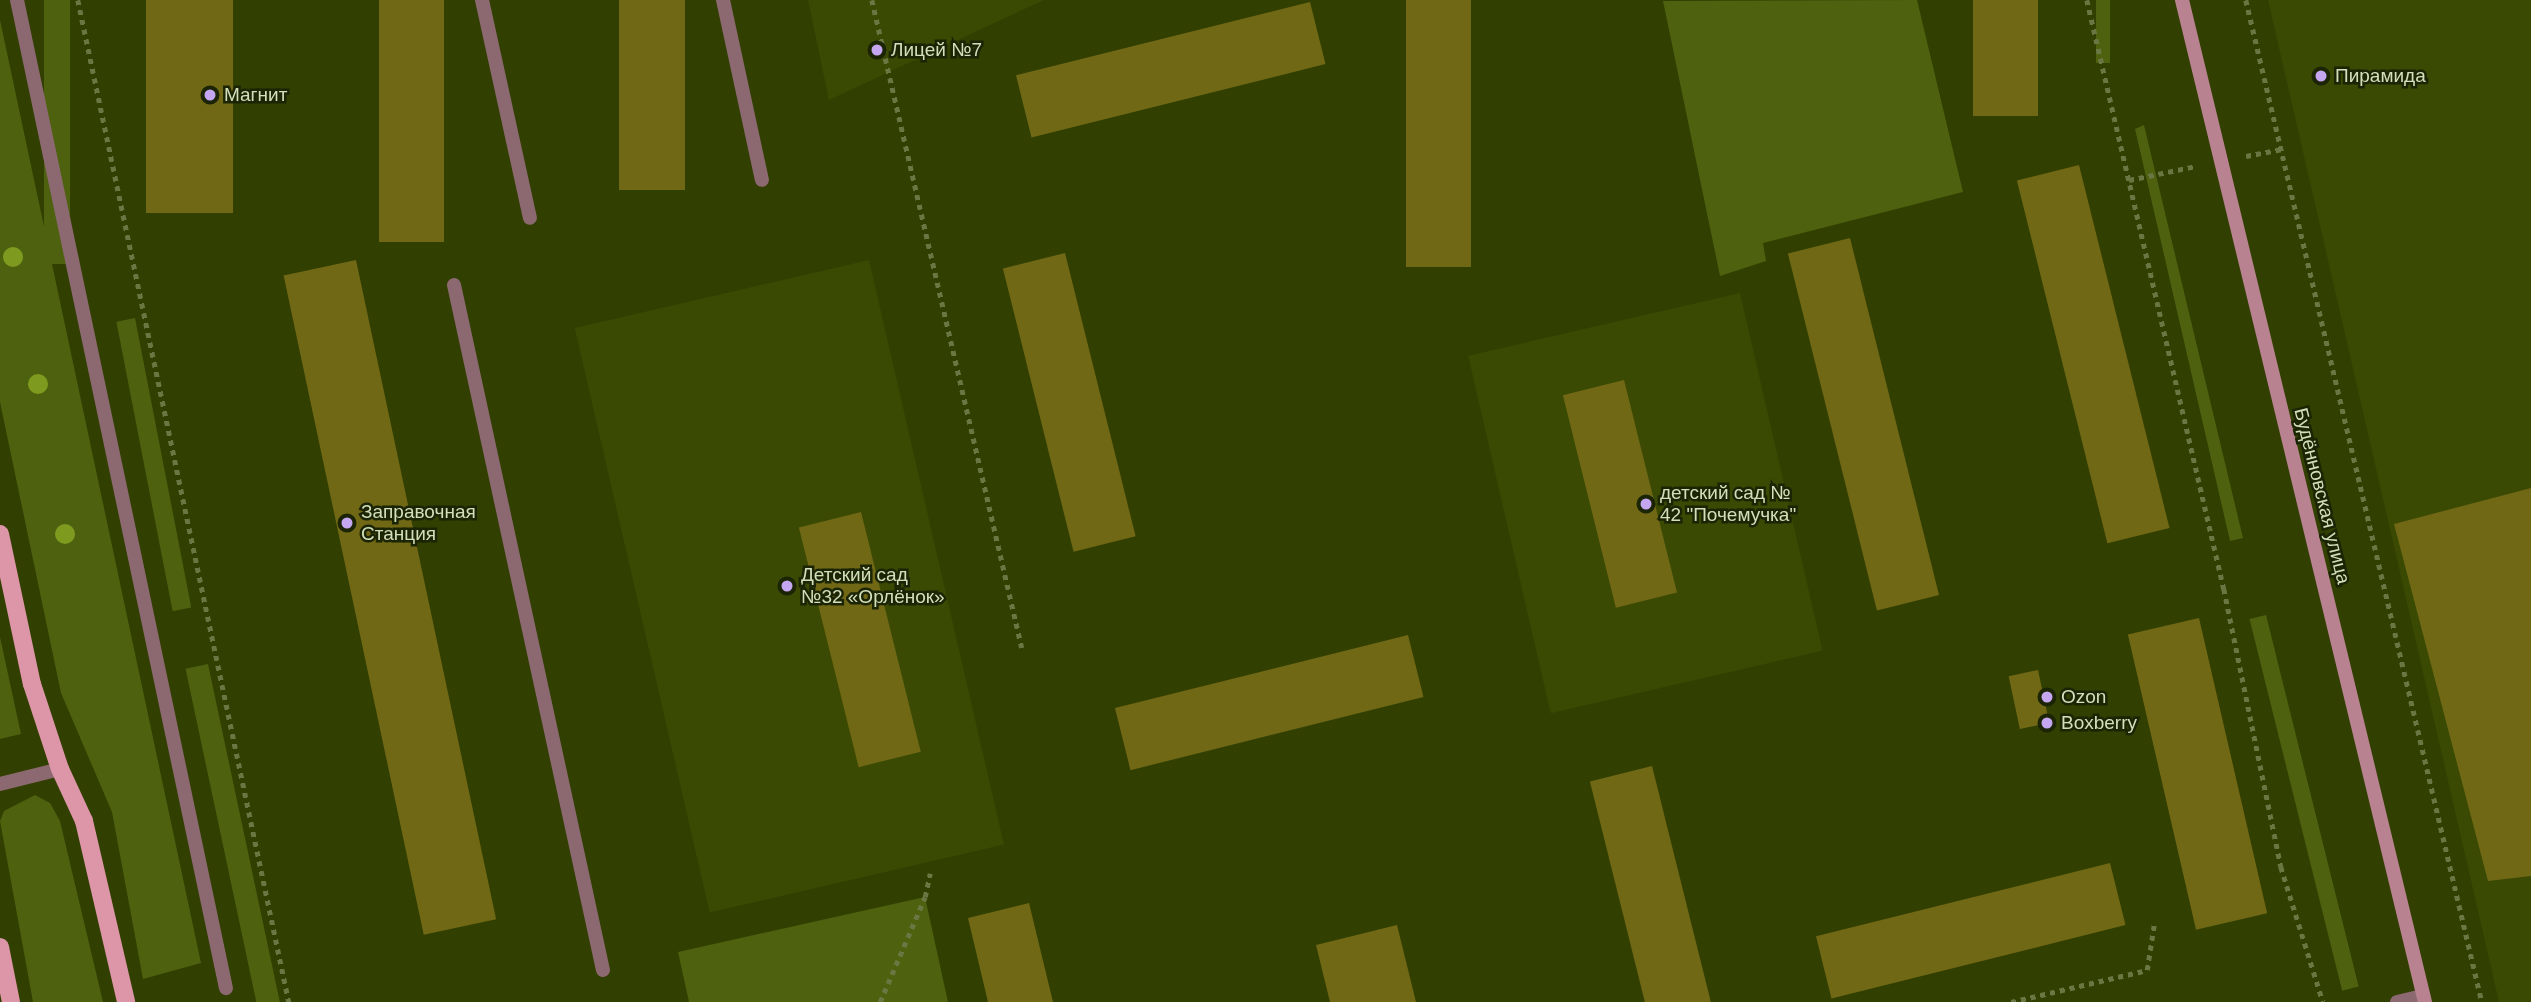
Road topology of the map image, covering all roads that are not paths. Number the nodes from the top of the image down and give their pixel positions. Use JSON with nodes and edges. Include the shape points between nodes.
{"nodes":[{"id":1,"x":17,"y":0,"type":"edge"},
{"id":2,"x":482,"y":0,"type":"edge"},
{"id":3,"x":723,"y":0,"type":"edge"},
{"id":4,"x":2182,"y":0,"type":"edge"},
{"id":5,"x":762,"y":180,"type":"dead end"},
{"id":6,"x":530,"y":218,"type":"dead end"},
{"id":7,"x":454,"y":285,"type":"dead end"},
{"id":8,"x":0,"y":534,"type":"edge"},
{"id":9,"x":60,"y":769,"type":"junction"},
{"id":10,"x":0,"y":784,"type":"edge"},
{"id":11,"x":0,"y":947,"type":"edge"},
{"id":12,"x":603,"y":970,"type":"dead end"},
{"id":13,"x":226,"y":988,"type":"dead end"},
{"id":14,"x":2424,"y":999,"type":"edge"},
{"id":15,"x":11,"y":1002,"type":"edge"},
{"id":16,"x":126,"y":1002,"type":"edge"},
{"id":17,"x":2397,"y":1002,"type":"edge"}],
"edges":[{"from":1,"to":13,"type":"street"},
{"from":2,"to":6,"type":"street"},
{"from":3,"to":5,"type":"street"},
{"from":4,"to":14,"type":"main road","name":"Будённовская улица"},
{"from":7,"to":12,"type":"street"},
{"from":8,"to":9,"type":"main road","via":[[32,684]]},
{"from":9,"to":10,"type":"street"},
{"from":9,"to":16,"type":"main road","via":[[84,821]]},
{"from":11,"to":15,"type":"main road"},
{"from":14,"to":17,"type":"street"}]}
